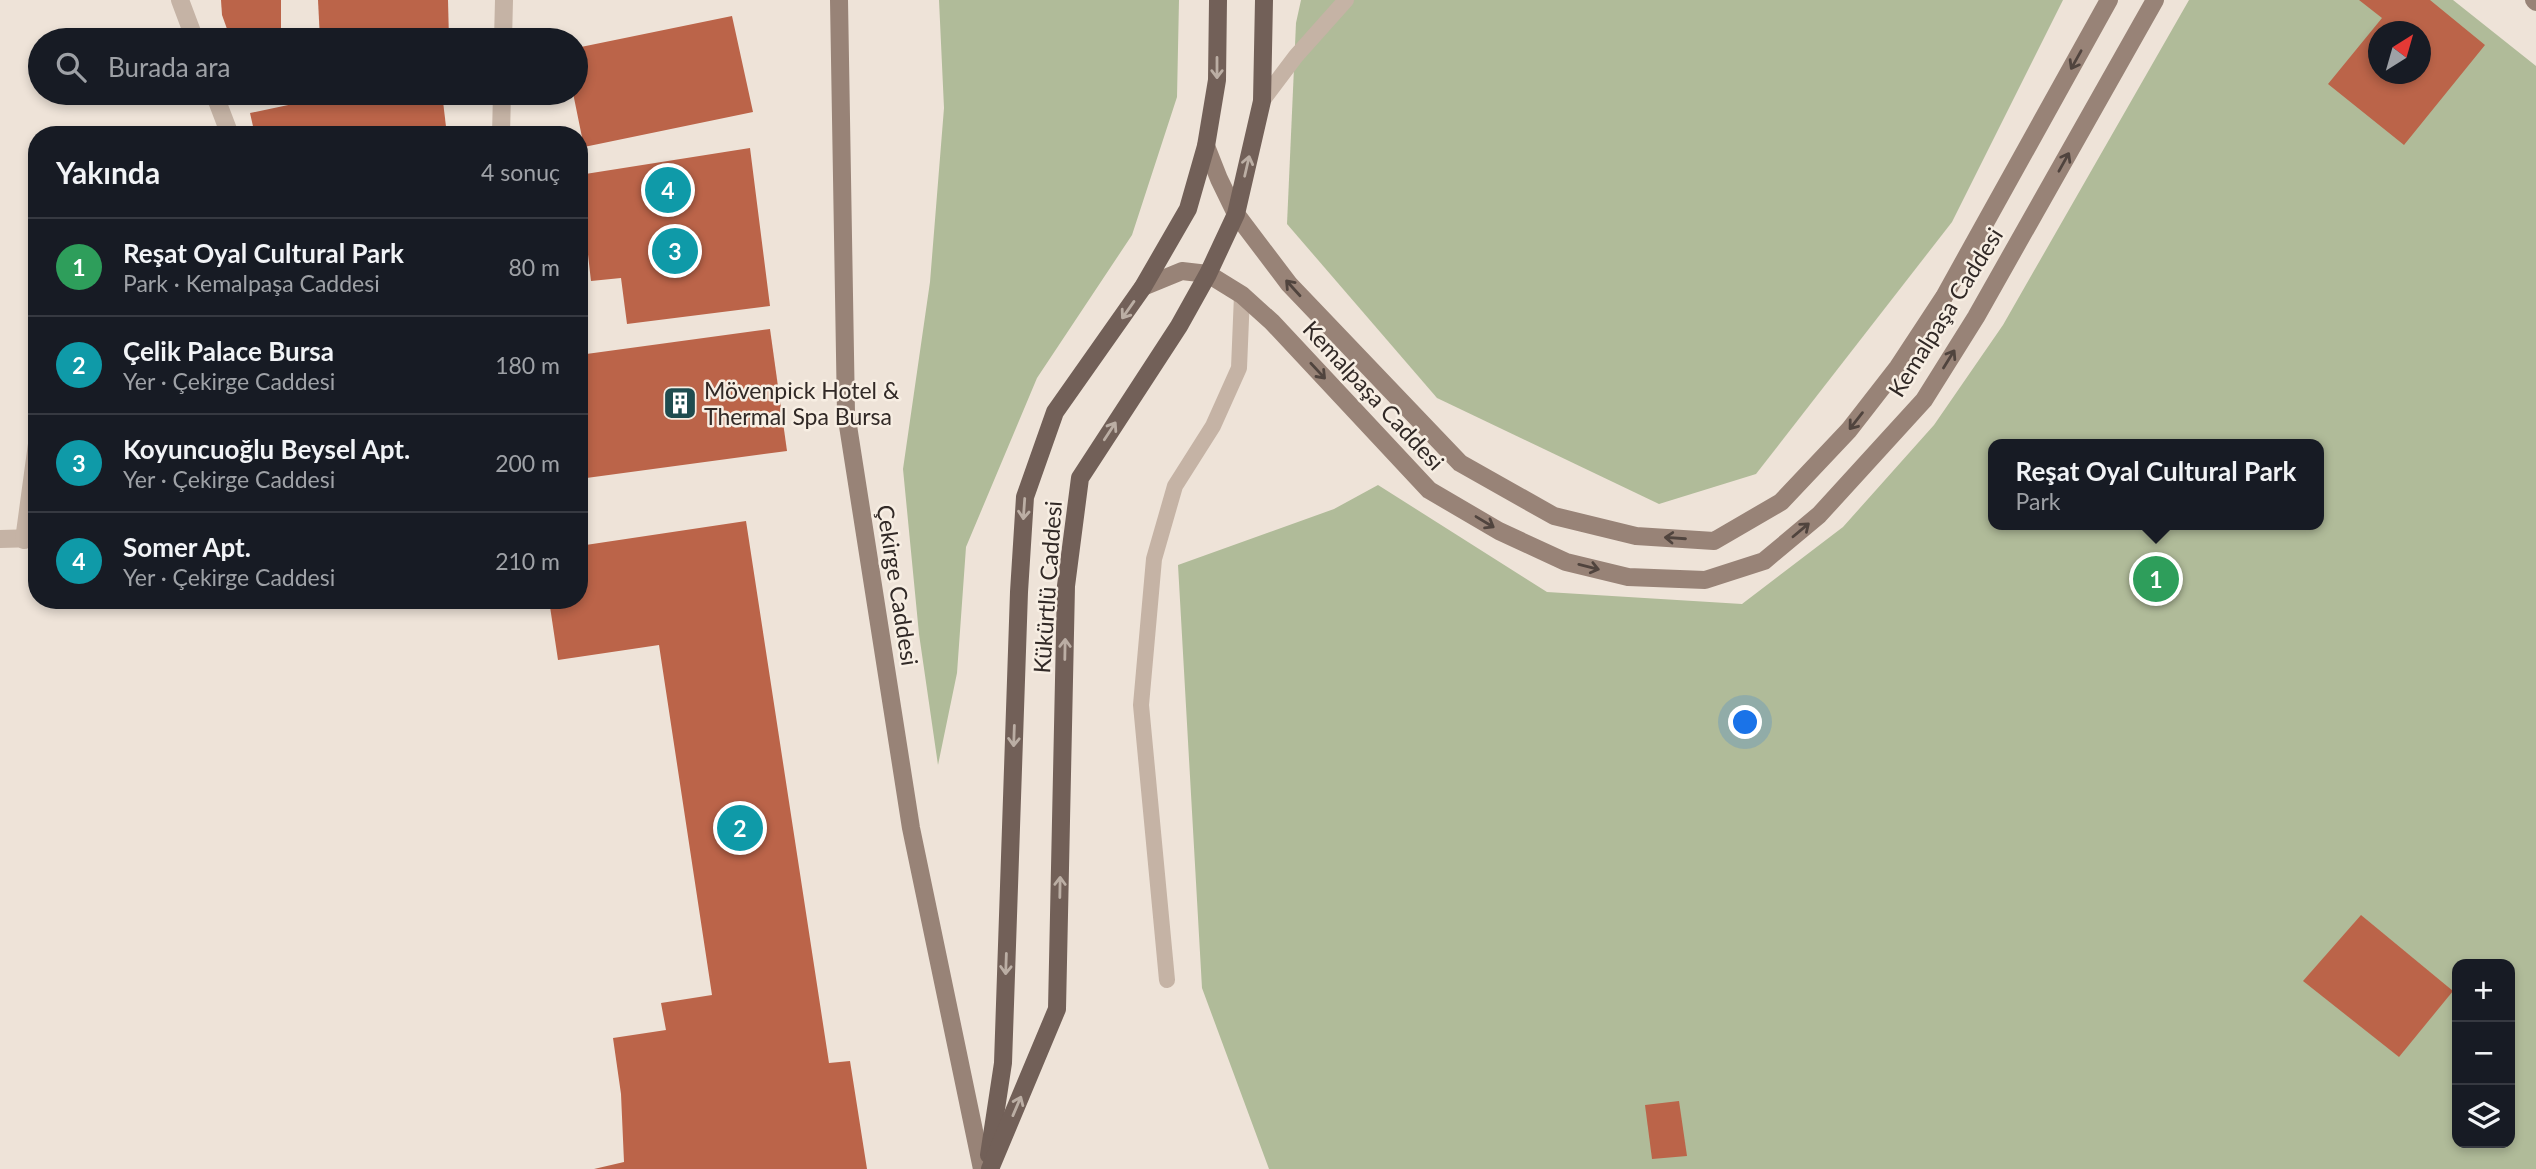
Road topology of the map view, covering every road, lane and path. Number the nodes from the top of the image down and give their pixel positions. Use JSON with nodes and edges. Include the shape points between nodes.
{"nodes":[{"id":1,"x":180,"y":0,"type":"edge"},
{"id":2,"x":504,"y":0,"type":"edge"},
{"id":3,"x":839,"y":0,"type":"edge"},
{"id":4,"x":1217,"y":0,"type":"edge"},
{"id":5,"x":1264,"y":0,"type":"edge"},
{"id":6,"x":1346,"y":0,"type":"edge"},
{"id":7,"x":2109,"y":0,"type":"edge"},
{"id":8,"x":2155,"y":0,"type":"edge"},
{"id":9,"x":190,"y":28,"type":"edge"},
{"id":10,"x":503,"y":28,"type":"edge"},
{"id":11,"x":1262,"y":101,"type":"junction"},
{"id":12,"x":219,"y":105,"type":"edge"},
{"id":13,"x":502,"y":105,"type":"edge"},
{"id":14,"x":227,"y":126,"type":"edge"},
{"id":15,"x":501,"y":126,"type":"edge"},
{"id":16,"x":1206,"y":146,"type":"junction"},
{"id":17,"x":1236,"y":214,"type":"junction"},
{"id":18,"x":1208,"y":274,"type":"junction"},
{"id":19,"x":1143,"y":288,"type":"junction"},
{"id":20,"x":1242,"y":295,"type":"junction"},
{"id":21,"x":0,"y":538,"type":"edge"},
{"id":22,"x":28,"y":539,"type":"edge"},
{"id":23,"x":1167,"y":980,"type":"dead end"},
{"id":24,"x":986,"y":1169,"type":"edge"}],
"edges":[{"from":1,"to":9,"type":"street"},
{"from":2,"to":10,"type":"street"},
{"from":3,"to":24,"type":"main road","name":"Çekirge Caddesi","via":[[846,413],[911,828]]},
{"from":4,"to":16,"type":"main road","name":"Kükürtlü Caddesi","one_way":true,"via":[[1217,80]]},
{"from":5,"to":11,"type":"main road","name":"Kükürtlü Caddesi"},
{"from":6,"to":11,"type":"lane"},
{"from":7,"to":17,"type":"main road","name":"Kemalpaşa Caddesi","one_way":true,"via":[[1944,297],[1898,367],[1849,430],[1781,502],[1714,541],[1636,536],[1553,516],[1460,463],[1289,284]]},
{"from":20,"to":8,"type":"main road","name":"Kemalpaşa Caddesi","one_way":true,"via":[[1429,489],[1499,531],[1566,562],[1628,577],[1704,580],[1764,561],[1819,515],[1924,400],[1976,317]]},
{"from":17,"to":11,"type":"main road","name":"Kükürtlü Caddesi","one_way":true},
{"from":12,"to":14,"type":"street"},
{"from":13,"to":15,"type":"street"},
{"from":16,"to":17,"type":"main road","name":"Kemalpaşa Caddesi"},
{"from":16,"to":19,"type":"main road","name":"Kükürtlü Caddesi","via":[[1188,209]]},
{"from":17,"to":18,"type":"main road","name":"Kükürtlü Caddesi"},
{"from":18,"to":19,"type":"main road","via":[[1182,271]]},
{"from":18,"to":20,"type":"main road","name":"Kemalpaşa Caddesi"},
{"from":24,"to":18,"type":"main road","name":"Kükürtlü Caddesi","one_way":true,"via":[[1057,1009],[1066,586],[1080,478]]},
{"from":19,"to":24,"type":"main road","name":"Kükürtlü Caddesi","one_way":true,"via":[[1055,412],[1025,497],[1003,1063]]},
{"from":20,"to":23,"type":"lane","via":[[1239,368],[1213,426],[1175,486],[1154,559],[1141,705]]},
{"from":21,"to":22,"type":"street"}]}
